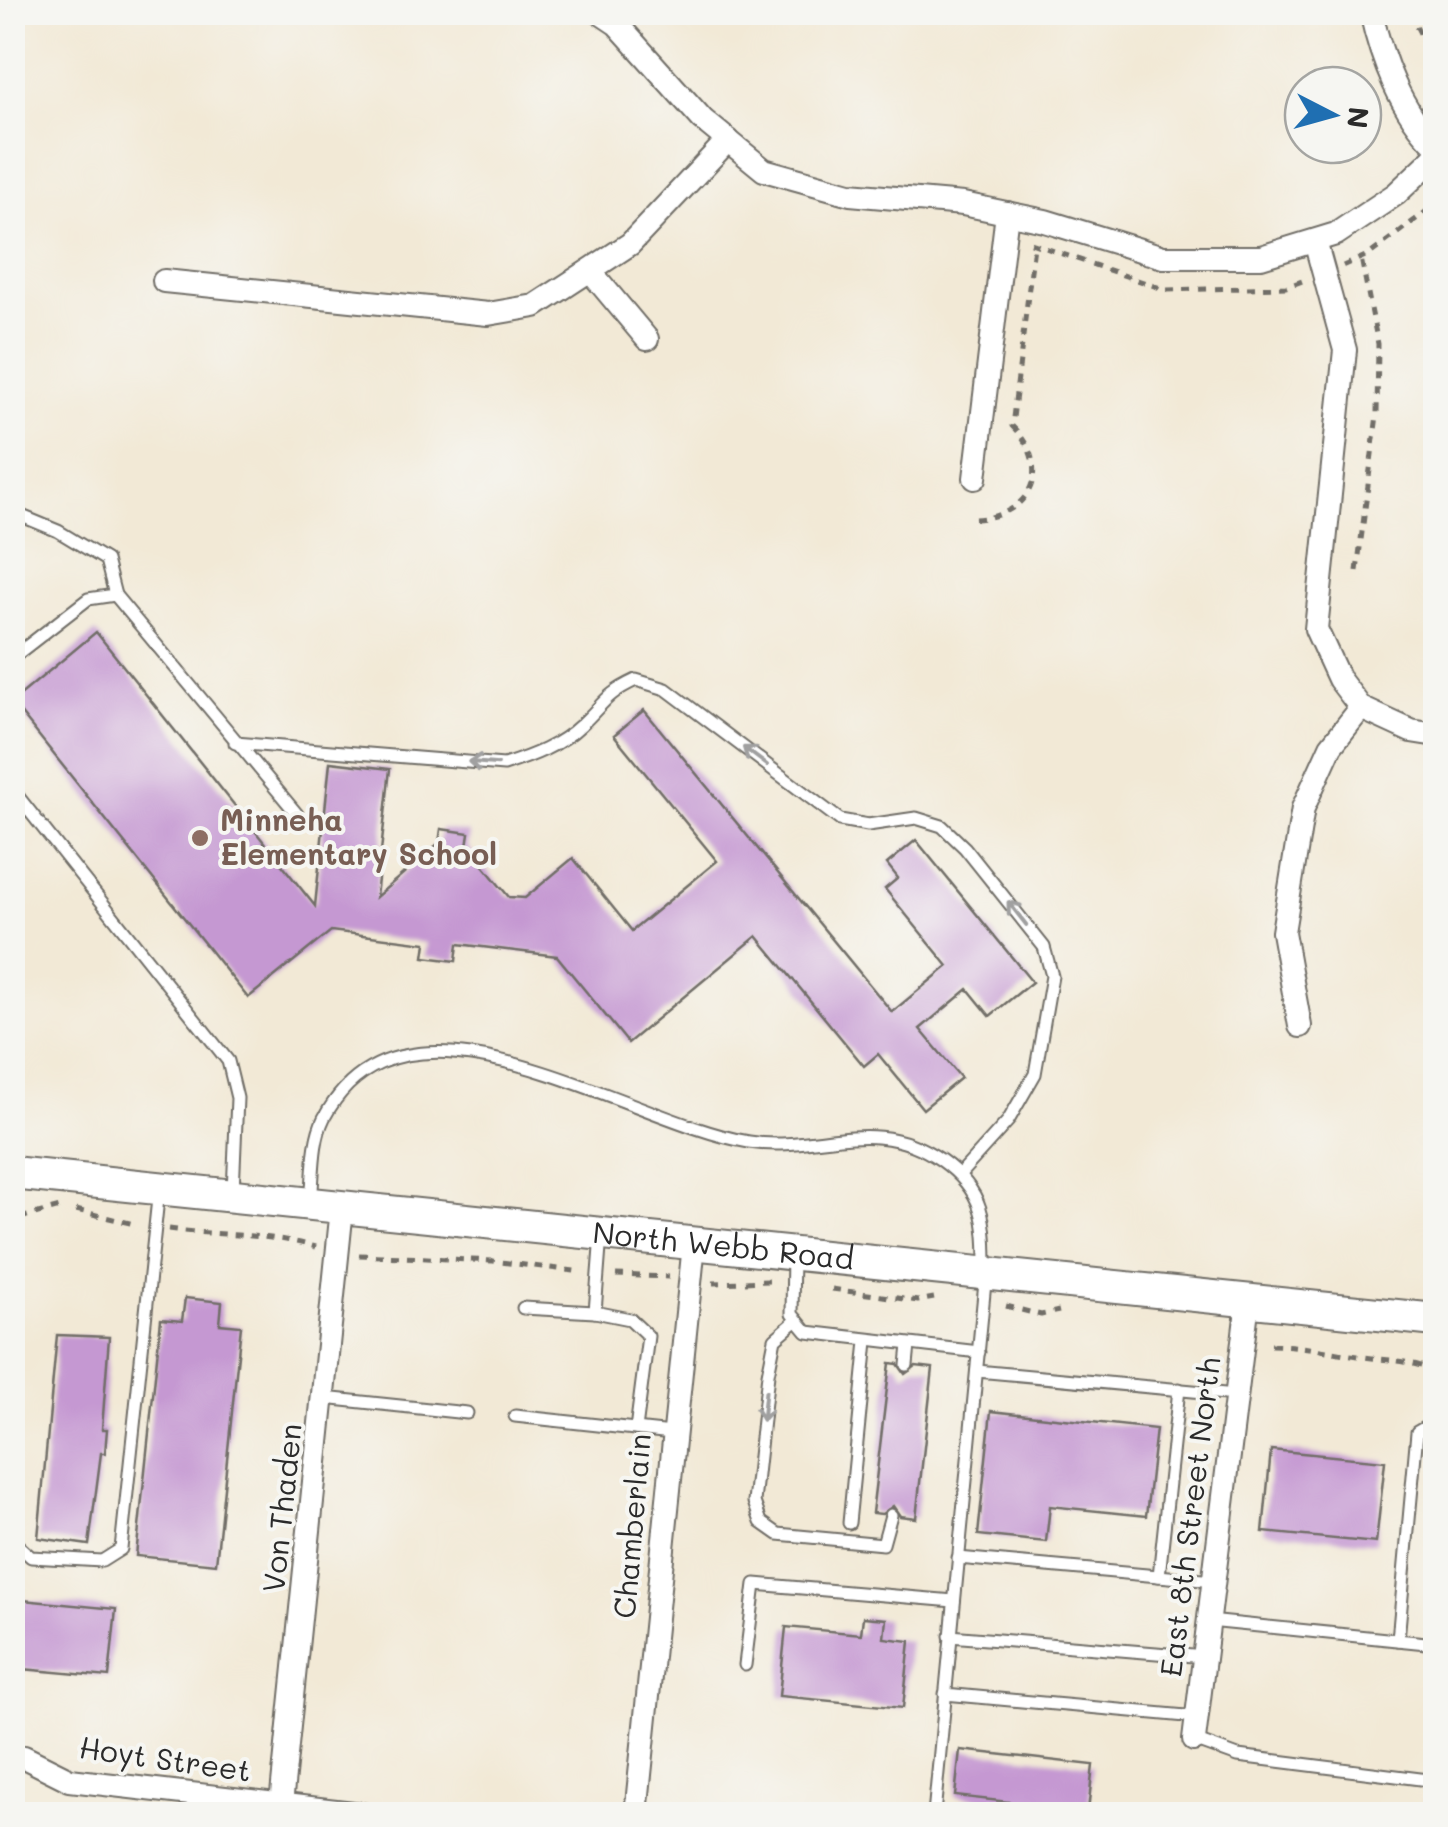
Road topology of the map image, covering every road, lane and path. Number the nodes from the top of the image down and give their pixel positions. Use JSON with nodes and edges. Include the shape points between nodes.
{"nodes":[{"id":1,"x":599,"y":12,"type":"edge"},
{"id":2,"x":1371,"y":12,"type":"edge"},
{"id":3,"x":1409,"y":12,"type":"edge"},
{"id":4,"x":1436,"y":49,"type":"edge"},
{"id":5,"x":728,"y":140,"type":"junction"},
{"id":6,"x":1436,"y":145,"type":"edge"},
{"id":7,"x":1436,"y":156,"type":"edge"},
{"id":8,"x":1006,"y":213,"type":"junction"},
{"id":9,"x":1315,"y":241,"type":"junction"},
{"id":10,"x":1034,"y":246,"type":"dead end"},
{"id":11,"x":1361,"y":258,"type":"dead end"},
{"id":12,"x":591,"y":272,"type":"junction"},
{"id":13,"x":164,"y":281,"type":"dead end"},
{"id":14,"x":646,"y":340,"type":"dead end"},
{"id":15,"x":975,"y":478,"type":"dead end"},
{"id":16,"x":12,"y":512,"type":"edge"},
{"id":17,"x":975,"y":519,"type":"dead end"},
{"id":18,"x":1357,"y":571,"type":"dead end"},
{"id":19,"x":114,"y":595,"type":"junction"},
{"id":20,"x":12,"y":658,"type":"edge"},
{"id":21,"x":1361,"y":708,"type":"junction"},
{"id":22,"x":1436,"y":735,"type":"edge"},
{"id":23,"x":235,"y":743,"type":"junction"},
{"id":24,"x":12,"y":789,"type":"edge"},
{"id":25,"x":296,"y":814,"type":"dead end"},
{"id":26,"x":1300,"y":1026,"type":"dead end"},
{"id":27,"x":12,"y":1173,"type":"edge"},
{"id":28,"x":960,"y":1174,"type":"junction"},
{"id":29,"x":159,"y":1188,"type":"junction"},
{"id":30,"x":232,"y":1196,"type":"junction"},
{"id":31,"x":326,"y":1206,"type":"junction"},
{"id":32,"x":601,"y":1235,"type":"junction"},
{"id":33,"x":694,"y":1244,"type":"junction"},
{"id":34,"x":794,"y":1253,"type":"junction"},
{"id":35,"x":356,"y":1254,"type":"dead end"},
{"id":36,"x":585,"y":1272,"type":"dead end"},
{"id":37,"x":986,"y":1272,"type":"junction"},
{"id":38,"x":613,"y":1275,"type":"dead end"},
{"id":39,"x":669,"y":1277,"type":"dead end"},
{"id":40,"x":771,"y":1281,"type":"dead end"},
{"id":41,"x":713,"y":1283,"type":"dead end"},
{"id":42,"x":1248,"y":1301,"type":"junction"},
{"id":43,"x":524,"y":1308,"type":"dead end"},
{"id":44,"x":594,"y":1312,"type":"junction"},
{"id":45,"x":797,"y":1320,"type":"junction"},
{"id":46,"x":1436,"y":1320,"type":"edge"},
{"id":47,"x":867,"y":1341,"type":"junction"},
{"id":48,"x":909,"y":1345,"type":"junction"},
{"id":49,"x":1272,"y":1345,"type":"dead end"},
{"id":50,"x":979,"y":1352,"type":"junction"},
{"id":51,"x":907,"y":1365,"type":"dead end"},
{"id":52,"x":978,"y":1371,"type":"junction"},
{"id":53,"x":1436,"y":1372,"type":"edge"},
{"id":54,"x":1179,"y":1389,"type":"junction"},
{"id":55,"x":1236,"y":1394,"type":"junction"},
{"id":56,"x":324,"y":1398,"type":"junction"},
{"id":57,"x":467,"y":1413,"type":"dead end"},
{"id":58,"x":514,"y":1416,"type":"dead end"},
{"id":59,"x":1436,"y":1420,"type":"edge"},
{"id":60,"x":636,"y":1429,"type":"junction"},
{"id":61,"x":672,"y":1432,"type":"junction"},
{"id":62,"x":891,"y":1515,"type":"dead end"},
{"id":63,"x":849,"y":1524,"type":"dead end"},
{"id":64,"x":12,"y":1540,"type":"edge"},
{"id":65,"x":958,"y":1558,"type":"junction"},
{"id":66,"x":1159,"y":1576,"type":"junction"},
{"id":67,"x":1214,"y":1581,"type":"junction"},
{"id":68,"x":954,"y":1601,"type":"junction"},
{"id":69,"x":1209,"y":1621,"type":"junction"},
{"id":70,"x":950,"y":1636,"type":"junction"},
{"id":71,"x":1398,"y":1640,"type":"junction"},
{"id":72,"x":1436,"y":1644,"type":"edge"},
{"id":73,"x":1205,"y":1657,"type":"junction"},
{"id":74,"x":745,"y":1665,"type":"dead end"},
{"id":75,"x":945,"y":1694,"type":"junction"},
{"id":76,"x":1196,"y":1728,"type":"junction"},
{"id":77,"x":24,"y":1757,"type":"dead end"},
{"id":78,"x":1436,"y":1781,"type":"edge"},
{"id":79,"x":280,"y":1810,"type":"edge"},
{"id":80,"x":362,"y":1814,"type":"edge"},
{"id":81,"x":636,"y":1814,"type":"edge"},
{"id":82,"x":934,"y":1814,"type":"edge"}],
"edges":[{"from":1,"to":5,"type":"street"},
{"from":2,"to":6,"type":"street","via":[[1381,56]]},
{"from":3,"to":4,"type":"path"},
{"from":5,"to":8,"type":"street","via":[[764,170],[850,194]]},
{"from":5,"to":12,"type":"street","via":[[630,244]]},
{"from":7,"to":9,"type":"street","via":[[1396,194]]},
{"from":8,"to":9,"type":"street","via":[[1163,257],[1261,257]]},
{"from":8,"to":15,"type":"street"},
{"from":9,"to":21,"type":"street","via":[[1345,350],[1316,629]]},
{"from":10,"to":17,"type":"path","via":[[1012,426],[1030,444],[1034,480],[1004,518]]},
{"from":11,"to":18,"type":"path","via":[[1378,344],[1377,415]]},
{"from":12,"to":13,"type":"street","via":[[534,306],[488,314]]},
{"from":12,"to":14,"type":"street"},
{"from":16,"to":19,"type":"lane","via":[[106,560]]},
{"from":19,"to":20,"type":"lane","via":[[88,599]]},
{"from":19,"to":23,"type":"lane"},
{"from":21,"to":22,"type":"street"},
{"from":21,"to":26,"type":"street","via":[[1331,746],[1303,808],[1283,932]]},
{"from":23,"to":25,"type":"lane"},
{"from":28,"to":23,"type":"lane","one_way":true,"via":[[1008,1121],[1035,1074],[1052,976],[1044,947],[942,826],[916,818],[868,825],[840,820],[666,689],[636,680],[608,693],[581,725],[541,753],[504,765]]},
{"from":24,"to":30,"type":"lane","via":[[228,1062],[237,1098]]},
{"from":27,"to":29,"type":"main road","name":"North Webb Road"},
{"from":28,"to":31,"type":"lane","via":[[898,1139],[839,1135],[786,1145],[750,1142],[649,1114],[516,1064],[428,1050],[380,1062],[324,1118],[317,1141]]},
{"from":28,"to":37,"type":"lane","via":[[982,1211]]},
{"from":29,"to":30,"type":"main road","name":"North Webb Road"},
{"from":29,"to":64,"type":"lane","via":[[121,1549],[102,1561],[32,1557]]},
{"from":30,"to":31,"type":"main road","name":"North Webb Road"},
{"from":31,"to":32,"type":"main road","name":"North Webb Road"},
{"from":31,"to":56,"type":"street","name":"Von Thaden"},
{"from":32,"to":33,"type":"main road","name":"North Webb Road"},
{"from":32,"to":44,"type":"lane"},
{"from":33,"to":34,"type":"main road","name":"North Webb Road"},
{"from":33,"to":61,"type":"street","name":"Chamberlain"},
{"from":34,"to":37,"type":"main road","name":"North Webb Road"},
{"from":34,"to":45,"type":"lane"},
{"from":35,"to":36,"type":"path"},
{"from":37,"to":42,"type":"main road","name":"North Webb Road"},
{"from":37,"to":50,"type":"lane"},
{"from":38,"to":39,"type":"path"},
{"from":40,"to":41,"type":"path"},
{"from":42,"to":46,"type":"main road","name":"North Webb Road"},
{"from":42,"to":55,"type":"street","name":"East 8th Street North"},
{"from":43,"to":44,"type":"lane"},
{"from":44,"to":60,"type":"lane","via":[[630,1320],[648,1336]]},
{"from":45,"to":47,"type":"lane","via":[[807,1332]]},
{"from":45,"to":62,"type":"lane","one_way":true,"via":[[775,1339],[768,1374],[754,1502],[761,1522],[778,1534],[883,1544]]},
{"from":47,"to":48,"type":"lane"},
{"from":47,"to":63,"type":"lane"},
{"from":48,"to":50,"type":"lane"},
{"from":48,"to":51,"type":"lane"},
{"from":49,"to":53,"type":"path","via":[[1413,1361]]},
{"from":50,"to":52,"type":"lane"},
{"from":52,"to":54,"type":"lane"},
{"from":52,"to":65,"type":"lane"},
{"from":54,"to":55,"type":"lane"},
{"from":54,"to":66,"type":"lane"},
{"from":55,"to":67,"type":"street","name":"East 8th Street North"},
{"from":56,"to":57,"type":"lane"},
{"from":56,"to":79,"type":"street","name":"Von Thaden"},
{"from":58,"to":60,"type":"lane"},
{"from":59,"to":71,"type":"lane","via":[[1418,1432]]},
{"from":60,"to":61,"type":"lane"},
{"from":61,"to":81,"type":"street","name":"Chamberlain"},
{"from":65,"to":66,"type":"lane"},
{"from":65,"to":68,"type":"lane"},
{"from":66,"to":67,"type":"lane"},
{"from":67,"to":69,"type":"street","name":"East 8th Street North"},
{"from":68,"to":70,"type":"lane"},
{"from":68,"to":74,"type":"lane","via":[[755,1584]]},
{"from":69,"to":71,"type":"lane"},
{"from":69,"to":73,"type":"street","name":"East 8th Street North"},
{"from":70,"to":73,"type":"lane"},
{"from":70,"to":75,"type":"lane"},
{"from":71,"to":72,"type":"lane"},
{"from":73,"to":76,"type":"street","name":"East 8th Street North"},
{"from":75,"to":76,"type":"lane"},
{"from":75,"to":82,"type":"lane"},
{"from":76,"to":78,"type":"lane","via":[[1238,1756]]},
{"from":77,"to":79,"type":"street","name":"Hoyt Street","via":[[70,1780]]},
{"from":79,"to":80,"type":"street","name":"Hoyt Street"}]}
